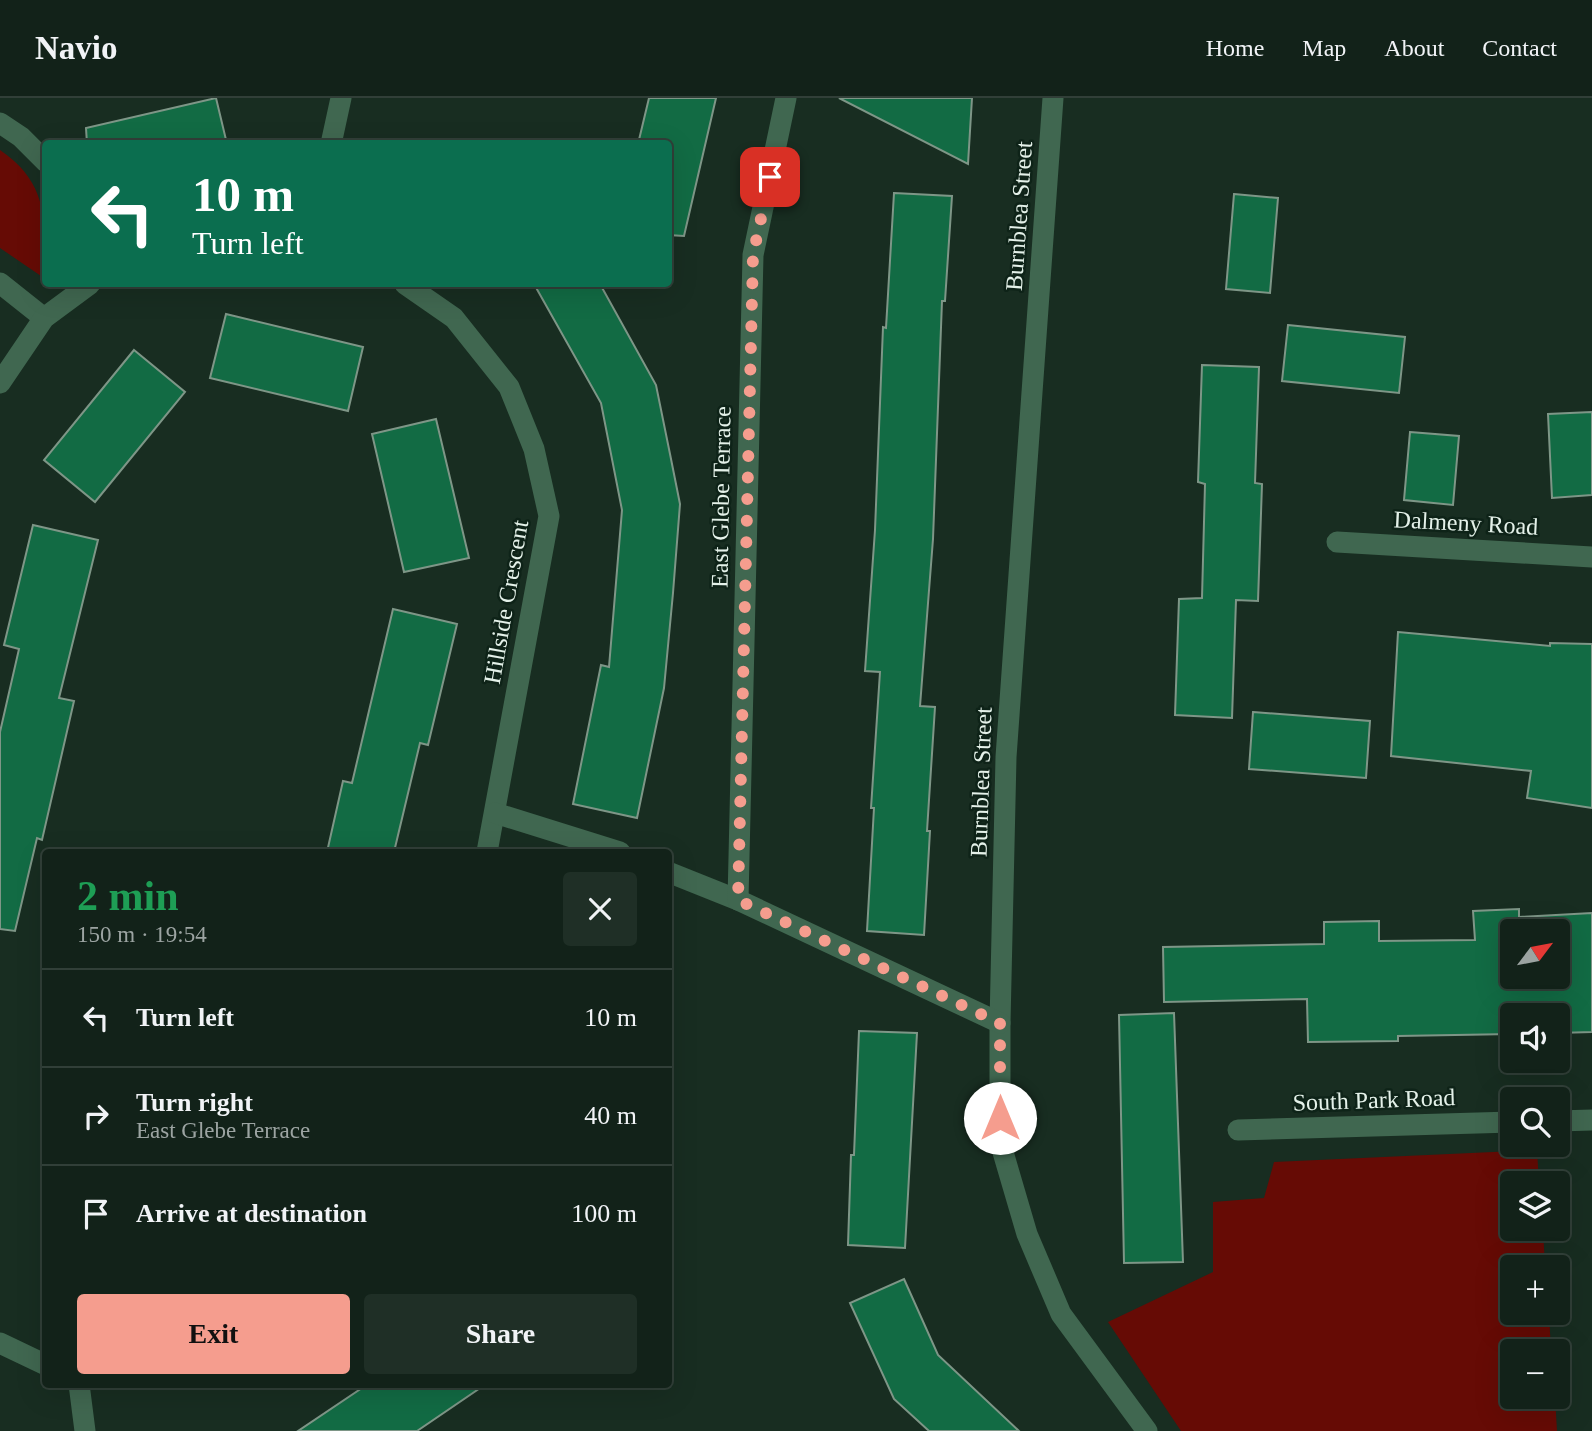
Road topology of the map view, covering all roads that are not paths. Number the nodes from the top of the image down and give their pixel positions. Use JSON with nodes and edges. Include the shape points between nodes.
{"nodes":[{"id":1,"x":341,"y":98,"type":"edge"},
{"id":2,"x":786,"y":98,"type":"edge"},
{"id":3,"x":1053,"y":98,"type":"edge"},
{"id":4,"x":0,"y":123,"type":"edge"},
{"id":5,"x":332,"y":140,"type":"edge"},
{"id":6,"x":42,"y":158,"type":"edge"},
{"id":7,"x":0,"y":283,"type":"edge"},
{"id":8,"x":86,"y":287,"type":"edge"},
{"id":9,"x":409,"y":287,"type":"edge"},
{"id":10,"x":44,"y":317,"type":"junction"},
{"id":11,"x":0,"y":383,"type":"edge"},
{"id":12,"x":1337,"y":542,"type":"dead end"},
{"id":13,"x":1592,"y":557,"type":"edge"},
{"id":14,"x":495,"y":813,"type":"junction"},
{"id":15,"x":488,"y":849,"type":"edge"},
{"id":16,"x":610,"y":849,"type":"edge"},
{"id":17,"x":672,"y":874,"type":"edge"},
{"id":18,"x":738,"y":900,"type":"junction"},
{"id":19,"x":1000,"y":1023,"type":"junction"},
{"id":20,"x":1592,"y":1120,"type":"edge"},
{"id":21,"x":1570,"y":1121,"type":"edge"},
{"id":22,"x":1500,"y":1122,"type":"edge"},
{"id":23,"x":1238,"y":1130,"type":"dead end"},
{"id":24,"x":0,"y":1343,"type":"edge"},
{"id":25,"x":42,"y":1363,"type":"edge"},
{"id":26,"x":80,"y":1388,"type":"edge"},
{"id":27,"x":85,"y":1431,"type":"edge"},
{"id":28,"x":1147,"y":1431,"type":"edge"}],
"edges":[{"from":1,"to":5,"type":"street"},
{"from":2,"to":18,"type":"street","name":"East Glebe Terrace","via":[[753,255]]},
{"from":3,"to":19,"type":"street","name":"Burnblea Street","via":[[1006,757]]},
{"from":4,"to":6,"type":"street"},
{"from":7,"to":10,"type":"street"},
{"from":8,"to":10,"type":"street"},
{"from":9,"to":14,"type":"street","name":"Hillside Crescent","via":[[454,318],[509,387],[534,449],[549,516]]},
{"from":10,"to":11,"type":"street"},
{"from":12,"to":13,"type":"street","name":"Dalmeny Road"},
{"from":14,"to":15,"type":"street","name":"Hillside Crescent"},
{"from":14,"to":16,"type":"street"},
{"from":17,"to":18,"type":"street"},
{"from":18,"to":19,"type":"street"},
{"from":19,"to":28,"type":"street","name":"Burnblea Street","via":[[1000,1142],[1027,1234],[1061,1314]]},
{"from":20,"to":21,"type":"street"},
{"from":22,"to":23,"type":"street","name":"South Park Road"},
{"from":24,"to":25,"type":"street"},
{"from":26,"to":27,"type":"street"}]}
